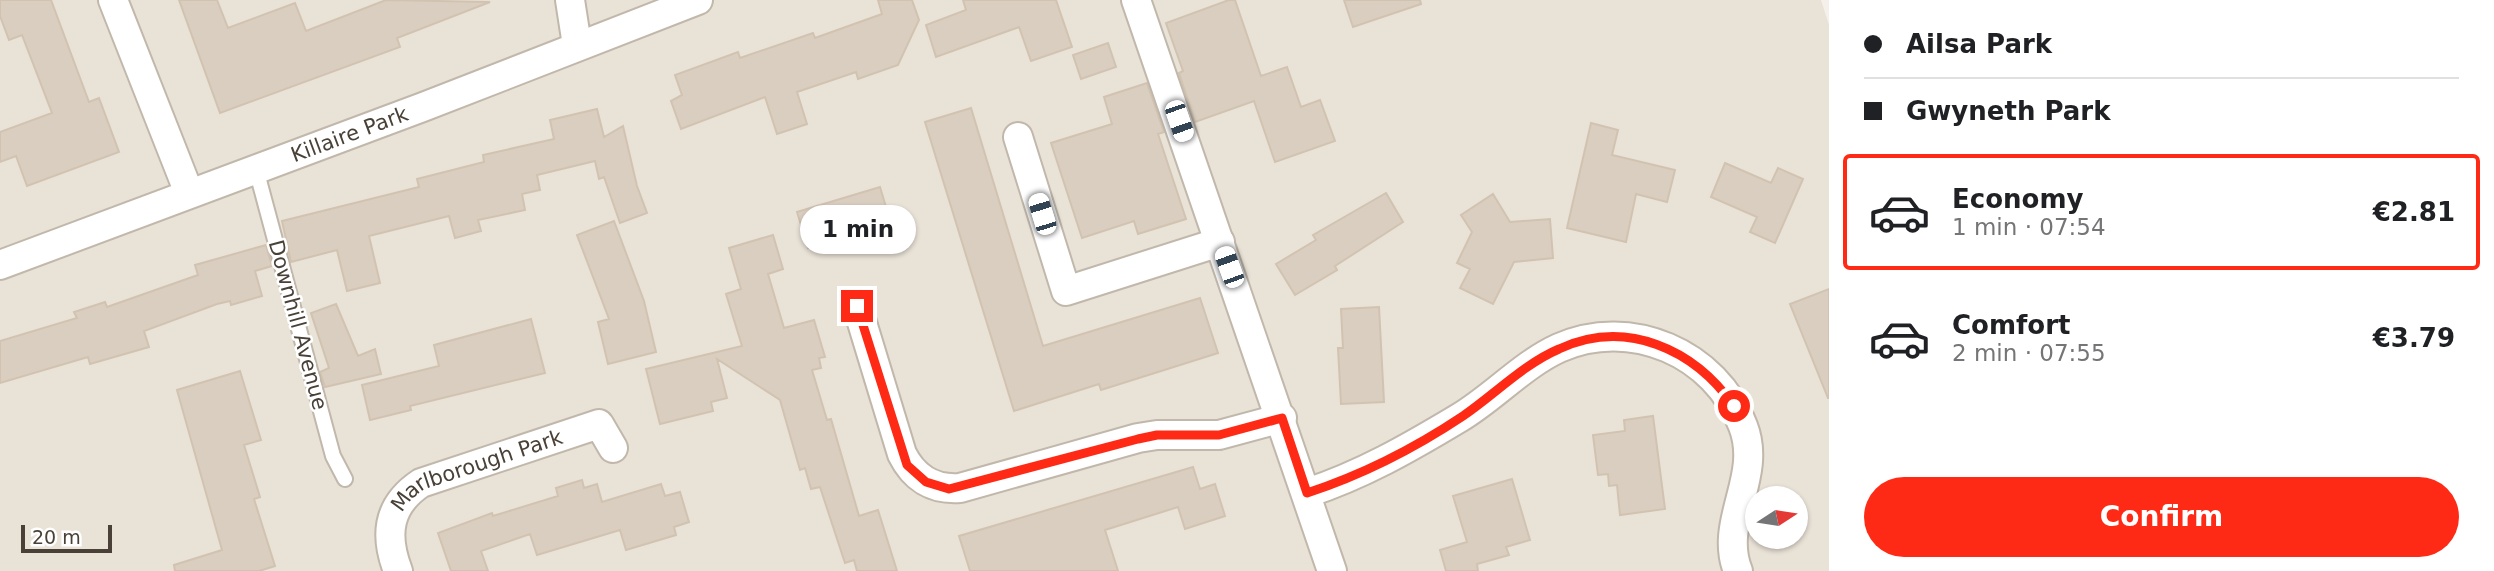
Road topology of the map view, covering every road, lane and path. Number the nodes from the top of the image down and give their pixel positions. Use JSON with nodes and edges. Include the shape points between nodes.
{"nodes":[{"id":1,"x":113,"y":0,"type":"edge"},
{"id":2,"x":570,"y":0,"type":"edge"},
{"id":3,"x":698,"y":0,"type":"edge"},
{"id":4,"x":1136,"y":0,"type":"edge"},
{"id":5,"x":578,"y":45,"type":"junction"},
{"id":6,"x":1018,"y":137,"type":"dead end"},
{"id":7,"x":256,"y":169,"type":"junction"},
{"id":8,"x":189,"y":193,"type":"junction"},
{"id":9,"x":1220,"y":242,"type":"junction"},
{"id":10,"x":0,"y":265,"type":"edge"},
{"id":11,"x":857,"y":306,"type":"dead end"},
{"id":12,"x":1282,"y":418,"type":"junction"},
{"id":13,"x":612,"y":448,"type":"dead end"},
{"id":14,"x":345,"y":479,"type":"dead end"},
{"id":15,"x":1307,"y":493,"type":"junction"},
{"id":16,"x":398,"y":571,"type":"edge"},
{"id":17,"x":1332,"y":571,"type":"edge"},
{"id":18,"x":1738,"y":571,"type":"edge"}],
"edges":[{"from":1,"to":8,"type":"street"},
{"from":2,"to":5,"type":"street"},
{"from":3,"to":5,"type":"street","name":"Killaire Park"},
{"from":4,"to":9,"type":"street"},
{"from":5,"to":7,"type":"street","name":"Killaire Park"},
{"from":6,"to":9,"type":"street","via":[[1066,291]]},
{"from":7,"to":8,"type":"street","name":"Killaire Park"},
{"from":7,"to":14,"type":"lane","name":"Downhill Avenue","via":[[333,456]]},
{"from":8,"to":10,"type":"street","name":"Killaire Park"},
{"from":9,"to":12,"type":"street"},
{"from":11,"to":12,"type":"street","via":[[902,454],[916,475],[937,487],[960,488],[1147,437],[1219,435]]},
{"from":12,"to":15,"type":"street"},
{"from":13,"to":16,"type":"street","name":"Marlborough Park","via":[[599,424],[421,483],[408,491],[391,517],[389,544]]},
{"from":15,"to":17,"type":"street"},
{"from":15,"to":18,"type":"street","via":[[1378,466],[1463,416],[1559,348],[1600,337],[1643,339],[1665,346],[1704,370],[1727,396],[1744,427],[1750,467],[1736,520]]}]}
